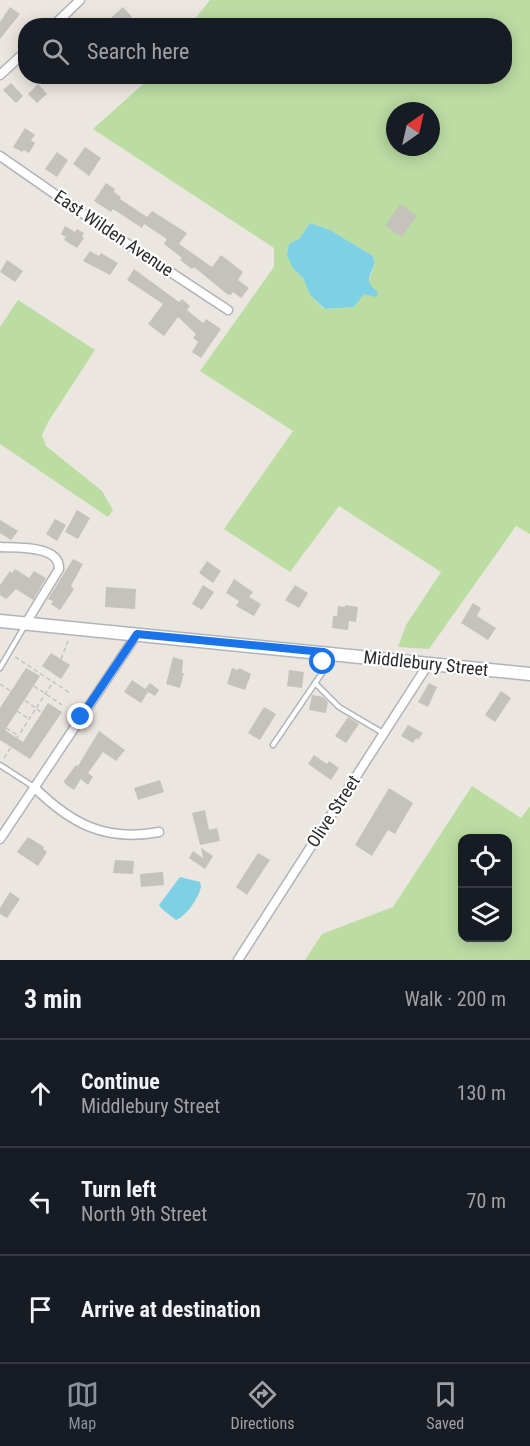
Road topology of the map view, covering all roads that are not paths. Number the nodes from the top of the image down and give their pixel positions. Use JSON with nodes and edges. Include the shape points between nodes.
{"nodes":[{"id":1,"x":80,"y":0,"type":"edge"},
{"id":2,"x":61,"y":18,"type":"edge"},
{"id":3,"x":18,"y":58,"type":"edge"},
{"id":4,"x":0,"y":75,"type":"edge"},
{"id":5,"x":0,"y":156,"type":"edge"},
{"id":6,"x":228,"y":310,"type":"dead end"},
{"id":7,"x":0,"y":547,"type":"edge"},
{"id":8,"x":0,"y":621,"type":"edge"},
{"id":9,"x":26,"y":623,"type":"junction"},
{"id":10,"x":137,"y":634,"type":"junction"},
{"id":11,"x":323,"y":652,"type":"junction"},
{"id":12,"x":429,"y":663,"type":"junction"},
{"id":13,"x":0,"y":668,"type":"edge"},
{"id":14,"x":530,"y":674,"type":"edge"},
{"id":15,"x":315,"y":683,"type":"junction"},
{"id":16,"x":383,"y":733,"type":"junction"},
{"id":17,"x":273,"y":745,"type":"dead end"},
{"id":18,"x":0,"y":764,"type":"edge"},
{"id":19,"x":34,"y":787,"type":"junction"},
{"id":20,"x":159,"y":832,"type":"dead end"},
{"id":21,"x":0,"y":839,"type":"edge"},
{"id":22,"x":238,"y":960,"type":"edge"}],
"edges":[{"from":1,"to":2,"type":"street"},
{"from":3,"to":4,"type":"street"},
{"from":5,"to":6,"type":"street","name":"East Wilden Avenue"},
{"from":7,"to":9,"type":"street","via":[[44,551],[59,561],[59,569]]},
{"from":8,"to":9,"type":"main road","name":"Middlebury Street"},
{"from":9,"to":10,"type":"main road","name":"Middlebury Street"},
{"from":9,"to":13,"type":"lane"},
{"from":10,"to":11,"type":"main road","name":"Middlebury Street"},
{"from":10,"to":19,"type":"street"},
{"from":11,"to":12,"type":"main road","name":"Middlebury Street"},
{"from":11,"to":15,"type":"lane","via":[[322,673]]},
{"from":12,"to":14,"type":"main road","name":"Middlebury Street"},
{"from":12,"to":16,"type":"street","name":"Olive Street"},
{"from":15,"to":16,"type":"lane","via":[[339,707]]},
{"from":15,"to":17,"type":"lane"},
{"from":16,"to":22,"type":"street","name":"Olive Street"},
{"from":18,"to":19,"type":"lane"},
{"from":19,"to":20,"type":"street","via":[[83,824],[108,834]]},
{"from":19,"to":21,"type":"street"}]}
